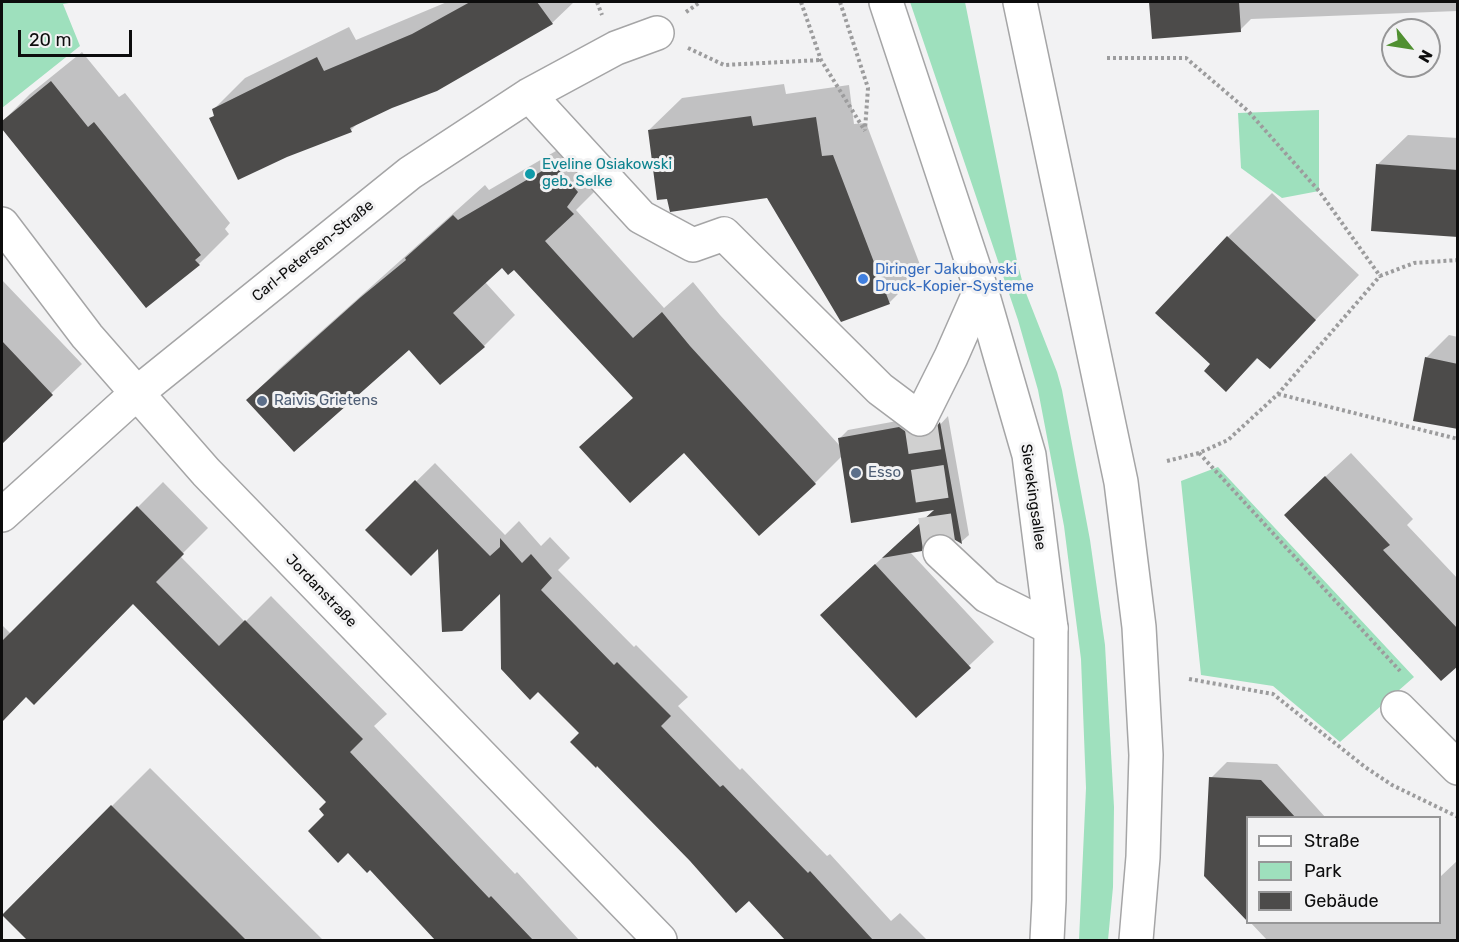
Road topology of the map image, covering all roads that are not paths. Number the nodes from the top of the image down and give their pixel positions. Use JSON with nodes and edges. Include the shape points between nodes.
{"nodes":[{"id":1,"x":886,"y":2,"type":"edge"},
{"id":2,"x":998,"y":2,"type":"edge"},
{"id":3,"x":1020,"y":2,"type":"edge"},
{"id":4,"x":657,"y":33,"type":"road end"},
{"id":5,"x":1029,"y":48,"type":"junction"},
{"id":6,"x":529,"y":95,"type":"junction"},
{"id":7,"x":2,"y":224,"type":"edge"},
{"id":8,"x":981,"y":289,"type":"junction"},
{"id":9,"x":138,"y":393,"type":"junction"},
{"id":10,"x":2,"y":515,"type":"edge"},
{"id":11,"x":940,"y":552,"type":"tunnel mouth"},
{"id":12,"x":1050,"y":628,"type":"junction"},
{"id":13,"x":1398,"y":708,"type":"dead end"},
{"id":14,"x":1458,"y":768,"type":"edge"},
{"id":15,"x":660,"y":940,"type":"edge"},
{"id":16,"x":1047,"y":940,"type":"edge"},
{"id":17,"x":1136,"y":940,"type":"edge"}],
"edges":[{"from":1,"to":8,"type":"main road","name":"Sievekingsallee"},
{"from":2,"to":5,"type":"main road"},
{"from":3,"to":5,"type":"main road"},
{"from":4,"to":6,"type":"main road","name":"Carl-Petersen-Straße","via":[[616,48]]},
{"from":5,"to":17,"type":"main road","via":[[1121,482],[1139,627],[1146,755]]},
{"from":6,"to":8,"type":"main road","via":[[641,217],[693,244],[724,234],[880,388],[920,419]]},
{"from":6,"to":9,"type":"main road","name":"Carl-Petersen-Straße","via":[[410,173]]},
{"from":7,"to":9,"type":"main road","name":"Jordanstraße","via":[[87,336]]},
{"from":8,"to":12,"type":"main road","name":"Sievekingsallee","via":[[1029,454]]},
{"from":9,"to":10,"type":"main road","name":"Carl-Petersen-Straße"},
{"from":9,"to":15,"type":"main road","name":"Jordanstraße","via":[[206,472]]},
{"from":11,"to":12,"type":"main road","via":[[987,596]]},
{"from":12,"to":16,"type":"main road","name":"Sievekingsallee"},
{"from":13,"to":14,"type":"main road"}]}
